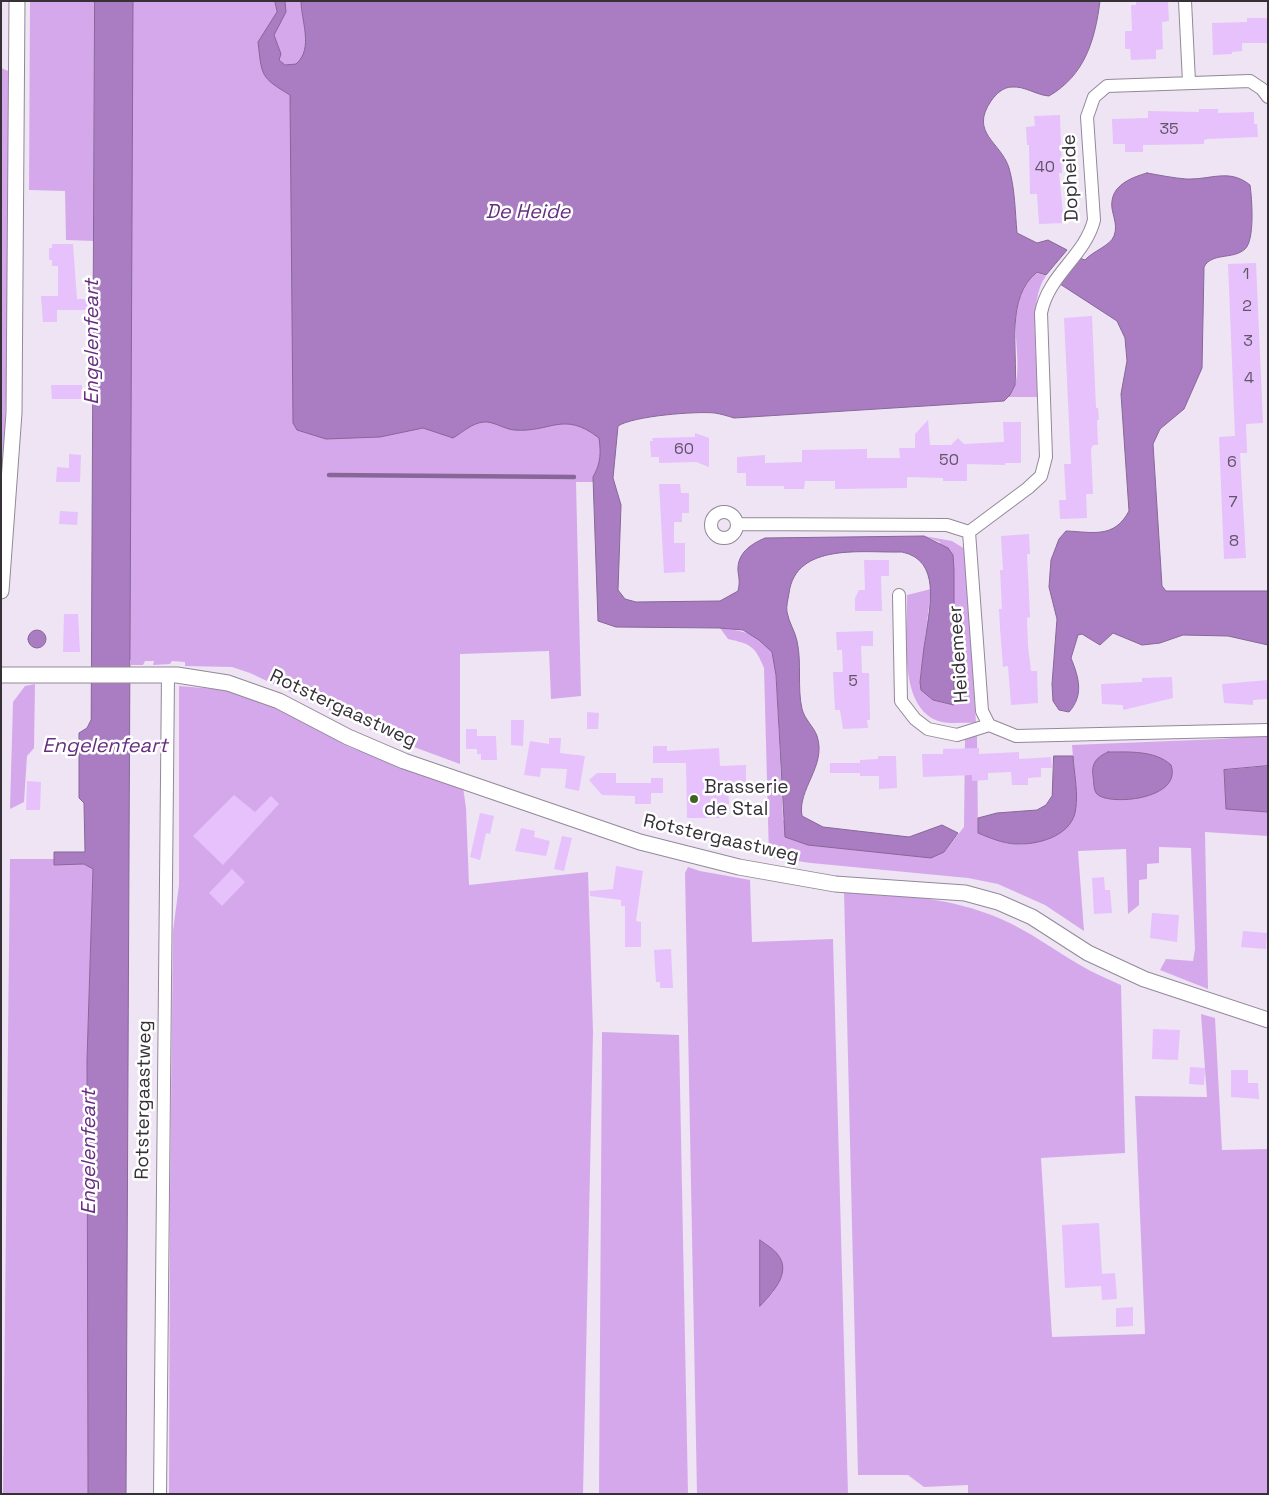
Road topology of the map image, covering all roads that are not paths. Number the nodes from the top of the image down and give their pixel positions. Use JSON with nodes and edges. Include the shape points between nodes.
{"nodes":[{"id":1,"x":17,"y":1,"type":"edge"},
{"id":2,"x":1185,"y":1,"type":"edge"},
{"id":3,"x":1189,"y":82,"type":"junction"},
{"id":4,"x":1266,"y":89,"type":"edge"},
{"id":5,"x":4,"y":511,"type":"edge"},
{"id":6,"x":737,"y":524,"type":"dead end"},
{"id":7,"x":969,"y":532,"type":"junction"},
{"id":8,"x":1,"y":591,"type":"edge"},
{"id":9,"x":899,"y":595,"type":"dead end"},
{"id":10,"x":1,"y":675,"type":"edge"},
{"id":11,"x":168,"y":676,"type":"junction"},
{"id":12,"x":990,"y":725,"type":"junction"},
{"id":13,"x":1268,"y":730,"type":"edge"},
{"id":14,"x":1268,"y":1020,"type":"edge"},
{"id":15,"x":160,"y":1494,"type":"edge"}],
"edges":[{"from":1,"to":5,"type":"street","via":[[13,429]]},
{"from":2,"to":3,"type":"street"},
{"from":3,"to":4,"type":"street","name":"Dopheide","via":[[1250,81]]},
{"from":3,"to":7,"type":"street","name":"Dopheide","via":[[1107,86],[1094,97],[1087,117],[1094,220],[1090,236],[1049,287],[1044,298],[1046,458],[1041,476]]},
{"from":5,"to":8,"type":"street"},
{"from":6,"to":7,"type":"street","via":[[947,525]]},
{"from":7,"to":12,"type":"street","name":"Heidemeer","via":[[982,711]]},
{"from":9,"to":12,"type":"street","via":[[901,701],[928,729],[957,734]]},
{"from":10,"to":11,"type":"street","name":"Rotstergaastweg"},
{"from":11,"to":14,"type":"street","name":"Rotstergaastweg","via":[[203,677],[257,692],[404,761],[640,842],[739,867],[835,884],[965,893],[998,902],[1032,917],[1088,953],[1144,979]]},
{"from":11,"to":15,"type":"street","name":"Rotstergaastweg"},
{"from":12,"to":13,"type":"street","name":"Heidemeer","via":[[1016,736]]}]}
